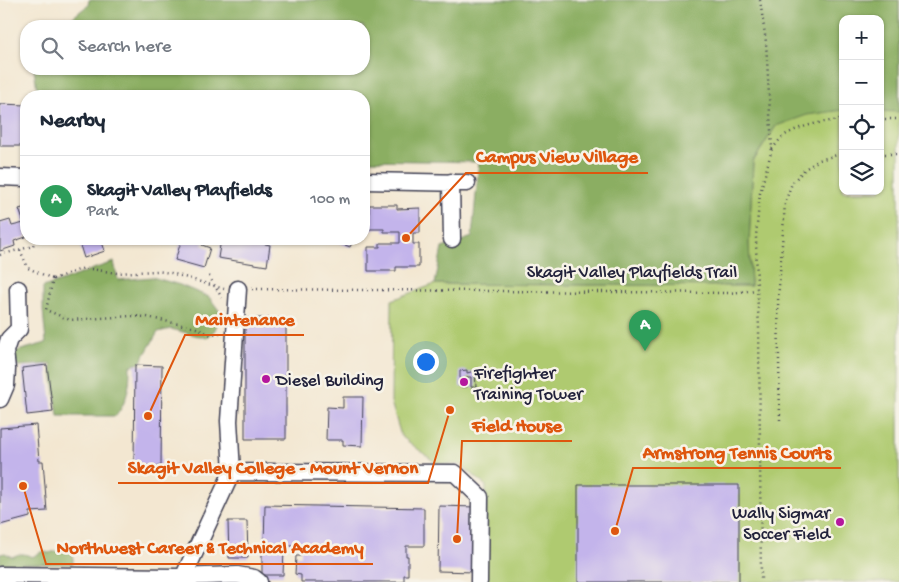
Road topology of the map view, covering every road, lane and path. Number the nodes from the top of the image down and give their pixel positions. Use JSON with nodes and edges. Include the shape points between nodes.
{"nodes":[{"id":1,"x":760,"y":0,"type":"edge"},
{"id":2,"x":884,"y":119,"type":"edge"},
{"id":3,"x":899,"y":119,"type":"edge"},
{"id":4,"x":839,"y":120,"type":"edge"},
{"id":5,"x":772,"y":149,"type":"junction"},
{"id":6,"x":884,"y":154,"type":"edge"},
{"id":7,"x":899,"y":154,"type":"edge"},
{"id":8,"x":839,"y":155,"type":"edge"},
{"id":9,"x":0,"y":178,"type":"edge"},
{"id":10,"x":20,"y":178,"type":"edge"},
{"id":11,"x":370,"y":182,"type":"edge"},
{"id":12,"x":452,"y":239,"type":"dead end"},
{"id":13,"x":33,"y":245,"type":"edge"},
{"id":14,"x":20,"y":250,"type":"junction"},
{"id":15,"x":0,"y":255,"type":"edge"},
{"id":16,"x":210,"y":276,"type":"dead end"},
{"id":17,"x":53,"y":279,"type":"junction"},
{"id":18,"x":216,"y":287,"type":"junction"},
{"id":19,"x":18,"y":289,"type":"dead end"},
{"id":20,"x":238,"y":289,"type":"junction"},
{"id":21,"x":756,"y":290,"type":"junction"},
{"id":22,"x":223,"y":300,"type":"dead end"},
{"id":23,"x":235,"y":333,"type":"junction"},
{"id":24,"x":0,"y":399,"type":"edge"},
{"id":25,"x":780,"y":420,"type":"dead end"},
{"id":26,"x":232,"y":472,"type":"junction"},
{"id":27,"x":0,"y":575,"type":"edge"},
{"id":28,"x":182,"y":579,"type":"edge"},
{"id":29,"x":259,"y":582,"type":"edge"},
{"id":30,"x":479,"y":582,"type":"edge"},
{"id":31,"x":761,"y":582,"type":"edge"}],
"edges":[{"from":1,"to":5,"type":"path","name":"Skagit Valley Playfields Trail","via":[[766,42]]},
{"from":2,"to":3,"type":"path"},
{"from":4,"to":5,"type":"path","via":[[806,126],[784,136]]},
{"from":5,"to":21,"type":"path","name":"Skagit Valley Playfields Trail","via":[[760,193]]},
{"from":6,"to":7,"type":"path"},
{"from":8,"to":25,"type":"path","via":[[819,160],[804,169],[792,183],[786,203],[778,301]]},
{"from":9,"to":10,"type":"street"},
{"from":11,"to":12,"type":"street","via":[[459,183]]},
{"from":13,"to":14,"type":"path"},
{"from":14,"to":15,"type":"path"},
{"from":14,"to":17,"type":"path","via":[[28,268]]},
{"from":16,"to":18,"type":"path"},
{"from":17,"to":18,"type":"path","name":"Skagit Valley Playfields Trail","via":[[84,268],[117,273],[157,271]]},
{"from":17,"to":23,"type":"path","via":[[46,310],[70,320],[147,317],[196,328],[211,335]]},
{"from":18,"to":20,"type":"path","name":"Skagit Valley Playfields Trail"},
{"from":18,"to":22,"type":"path"},
{"from":19,"to":24,"type":"street","via":[[19,329],[9,340],[5,351],[6,385]]},
{"from":20,"to":21,"type":"path","name":"Skagit Valley Playfields Trail","via":[[720,293]]},
{"from":20,"to":23,"type":"street"},
{"from":21,"to":31,"type":"path"},
{"from":23,"to":26,"type":"street","via":[[230,421]]},
{"from":26,"to":28,"type":"street"},
{"from":26,"to":30,"type":"street","via":[[455,473],[480,497]]},
{"from":27,"to":28,"type":"street"},
{"from":28,"to":29,"type":"street","via":[[237,575]]}]}
